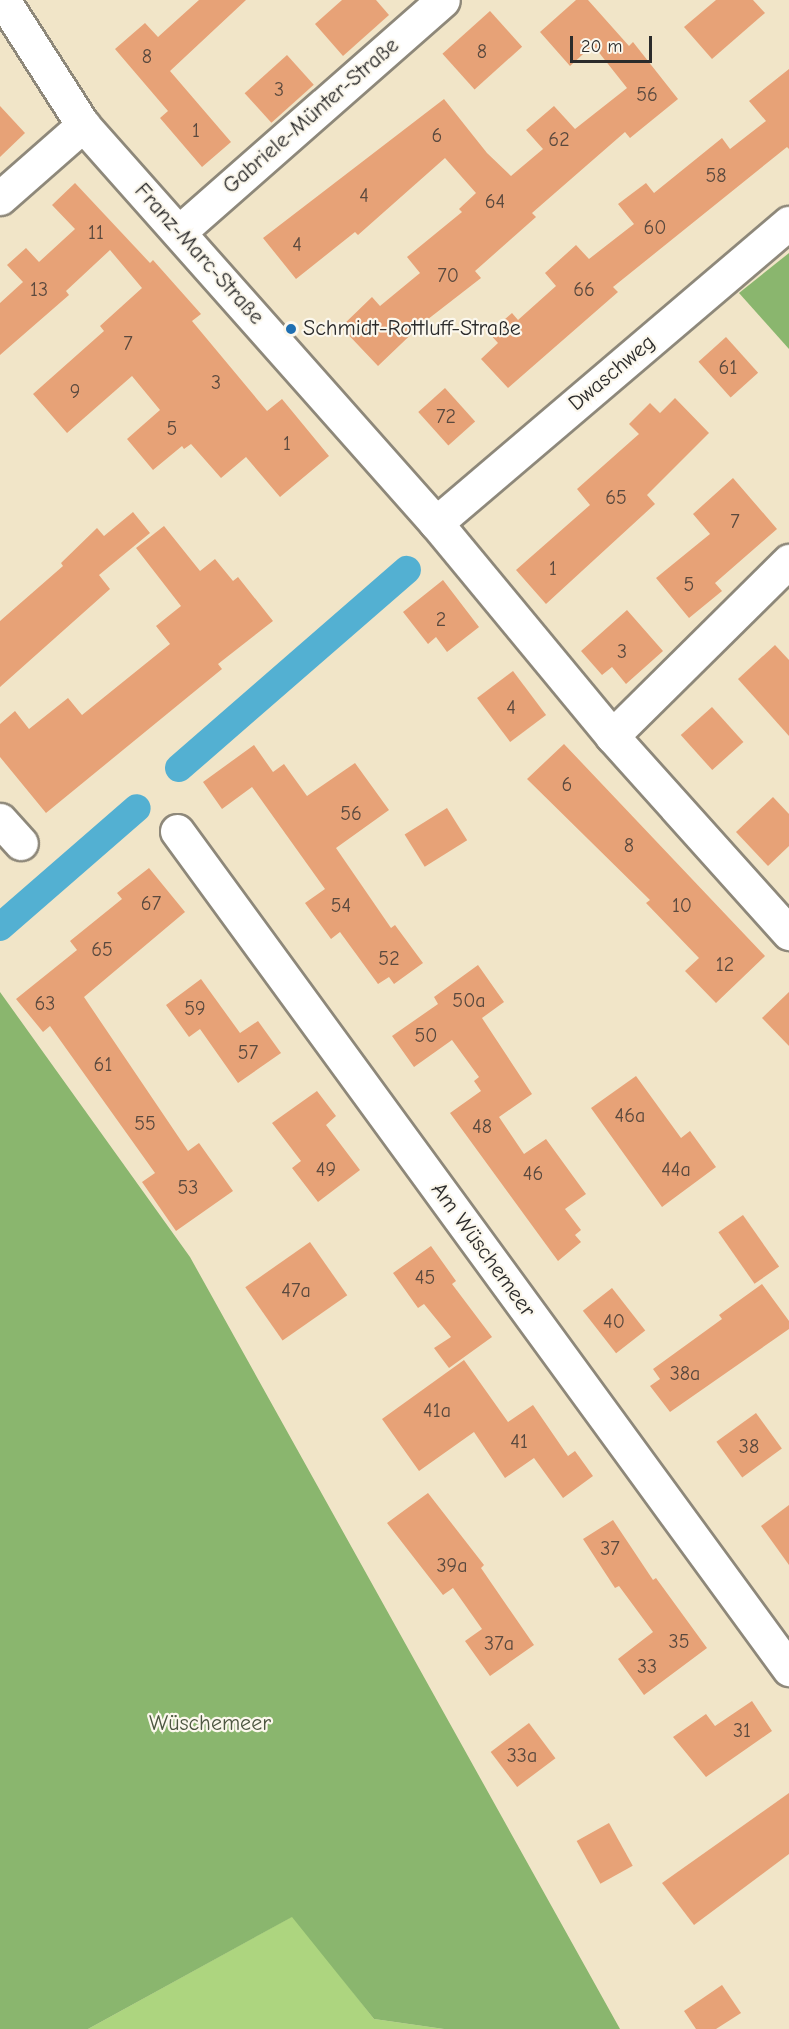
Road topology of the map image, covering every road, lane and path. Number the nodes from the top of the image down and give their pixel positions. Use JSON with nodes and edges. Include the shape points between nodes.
{"nodes":[{"id":1,"x":3,"y":0,"type":"edge"},
{"id":2,"x":443,"y":0,"type":"edge"},
{"id":3,"x":83,"y":125,"type":"junction"},
{"id":4,"x":0,"y":198,"type":"edge"},
{"id":5,"x":789,"y":222,"type":"edge"},
{"id":6,"x":179,"y":232,"type":"junction"},
{"id":7,"x":435,"y":523,"type":"junction"},
{"id":8,"x":789,"y":561,"type":"edge"},
{"id":9,"x":612,"y":736,"type":"junction"},
{"id":10,"x":177,"y":831,"type":"dead end"},
{"id":11,"x":789,"y":933,"type":"edge"},
{"id":12,"x":789,"y":1669,"type":"edge"}],
"edges":[{"from":1,"to":3,"type":"street","name":"Franz-Marc-Straße"},
{"from":2,"to":6,"type":"street","name":"Gabriele-Münter-Straße"},
{"from":3,"to":4,"type":"street"},
{"from":3,"to":6,"type":"street","name":"Franz-Marc-Straße"},
{"from":5,"to":7,"type":"street","name":"Dwaschweg"},
{"from":6,"to":7,"type":"street","name":"Franz-Marc-Straße"},
{"from":7,"to":9,"type":"street"},
{"from":8,"to":9,"type":"street"},
{"from":9,"to":11,"type":"street"},
{"from":10,"to":12,"type":"street","name":"Am Wüschemeer"}]}
